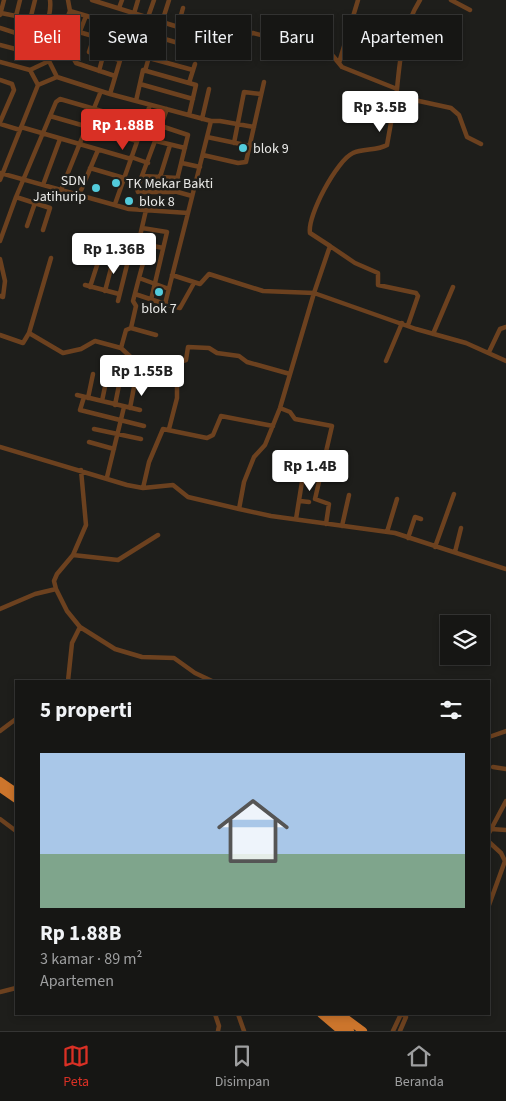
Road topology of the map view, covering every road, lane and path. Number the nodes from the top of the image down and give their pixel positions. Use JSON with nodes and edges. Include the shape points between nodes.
{"nodes":[{"id":1,"x":4,"y":0,"type":"edge"},
{"id":2,"x":20,"y":0,"type":"edge"},
{"id":3,"x":34,"y":0,"type":"edge"},
{"id":4,"x":50,"y":0,"type":"edge"},
{"id":5,"x":68,"y":0,"type":"edge"},
{"id":6,"x":92,"y":0,"type":"edge"},
{"id":7,"x":122,"y":0,"type":"edge"},
{"id":8,"x":138,"y":0,"type":"edge"},
{"id":9,"x":154,"y":0,"type":"edge"},
{"id":10,"x":169,"y":0,"type":"edge"},
{"id":11,"x":358,"y":0,"type":"edge"},
{"id":12,"x":420,"y":0,"type":"edge"},
{"id":13,"x":451,"y":0,"type":"edge"},
{"id":14,"x":105,"y":2,"type":"edge"},
{"id":15,"x":118,"y":8,"type":"junction"},
{"id":16,"x":183,"y":8,"type":"dead end"},
{"id":17,"x":470,"y":10,"type":"dead end"},
{"id":18,"x":70,"y":11,"type":"junction"},
{"id":19,"x":134,"y":13,"type":"junction"},
{"id":20,"x":0,"y":14,"type":"edge"},
{"id":21,"x":16,"y":15,"type":"edge"},
{"id":22,"x":31,"y":15,"type":"edge"},
{"id":23,"x":48,"y":15,"type":"edge"},
{"id":24,"x":68,"y":15,"type":"edge"},
{"id":25,"x":141,"y":15,"type":"edge"},
{"id":26,"x":149,"y":15,"type":"edge"},
{"id":27,"x":164,"y":15,"type":"edge"},
{"id":28,"x":181,"y":15,"type":"edge"},
{"id":29,"x":15,"y":16,"type":"edge"},
{"id":30,"x":86,"y":16,"type":"junction"},
{"id":31,"x":90,"y":17,"type":"edge"},
{"id":32,"x":0,"y":28,"type":"edge"},
{"id":33,"x":80,"y":30,"type":"edge"},
{"id":34,"x":15,"y":32,"type":"edge"},
{"id":35,"x":166,"y":40,"type":"edge"},
{"id":36,"x":0,"y":45,"type":"edge"},
{"id":37,"x":15,"y":49,"type":"edge"},
{"id":38,"x":49,"y":60,"type":"joint"},
{"id":39,"x":73,"y":60,"type":"edge"},
{"id":40,"x":102,"y":60,"type":"edge"},
{"id":41,"x":120,"y":60,"type":"edge"},
{"id":42,"x":148,"y":60,"type":"edge"},
{"id":43,"x":156,"y":60,"type":"edge"},
{"id":44,"x":0,"y":62,"type":"edge"},
{"id":45,"x":195,"y":64,"type":"dead end"},
{"id":46,"x":338,"y":64,"type":"junction"},
{"id":47,"x":30,"y":70,"type":"junction"},
{"id":48,"x":193,"y":70,"type":"junction"},
{"id":49,"x":99,"y":71,"type":"junction"},
{"id":50,"x":145,"y":71,"type":"junction"},
{"id":51,"x":115,"y":76,"type":"junction"},
{"id":52,"x":57,"y":78,"type":"junction"},
{"id":53,"x":0,"y":80,"type":"edge"},
{"id":54,"x":264,"y":82,"type":"dead end"},
{"id":55,"x":189,"y":83,"type":"junction"},
{"id":56,"x":140,"y":84,"type":"junction"},
{"id":57,"x":38,"y":85,"type":"junction"},
{"id":58,"x":209,"y":89,"type":"dead end"},
{"id":59,"x":397,"y":89,"type":"junction"},
{"id":60,"x":101,"y":91,"type":"junction"},
{"id":61,"x":110,"y":94,"type":"junction"},
{"id":62,"x":261,"y":94,"type":"junction"},
{"id":63,"x":396,"y":96,"type":"junction"},
{"id":64,"x":192,"y":99,"type":"junction"},
{"id":65,"x":136,"y":101,"type":"junction"},
{"id":66,"x":150,"y":105,"type":"junction"},
{"id":67,"x":94,"y":109,"type":"junction"},
{"id":68,"x":167,"y":110,"type":"junction"},
{"id":69,"x":188,"y":115,"type":"junction"},
{"id":70,"x":50,"y":116,"type":"junction"},
{"id":71,"x":202,"y":118,"type":"junction"},
{"id":72,"x":211,"y":121,"type":"junction"},
{"id":73,"x":0,"y":123,"type":"edge"},
{"id":74,"x":143,"y":123,"type":"junction"},
{"id":75,"x":237,"y":124,"type":"junction"},
{"id":76,"x":161,"y":126,"type":"junction"},
{"id":77,"x":86,"y":127,"type":"junction"},
{"id":78,"x":254,"y":127,"type":"junction"},
{"id":79,"x":20,"y":129,"type":"junction"},
{"id":80,"x":42,"y":134,"type":"junction"},
{"id":81,"x":207,"y":137,"type":"junction"},
{"id":82,"x":60,"y":139,"type":"junction"},
{"id":83,"x":137,"y":141,"type":"junction"},
{"id":84,"x":156,"y":141,"type":"junction"},
{"id":85,"x":234,"y":143,"type":"junction"},
{"id":86,"x":79,"y":144,"type":"junction"},
{"id":87,"x":481,"y":144,"type":"dead end"},
{"id":88,"x":170,"y":145,"type":"junction"},
{"id":89,"x":250,"y":146,"type":"junction"},
{"id":90,"x":185,"y":148,"type":"junction"},
{"id":91,"x":98,"y":150,"type":"junction"},
{"id":92,"x":203,"y":155,"type":"junction"},
{"id":93,"x":131,"y":158,"type":"junction"},
{"id":94,"x":182,"y":162,"type":"junction"},
{"id":95,"x":148,"y":163,"type":"junction"},
{"id":96,"x":200,"y":167,"type":"junction"},
{"id":97,"x":90,"y":168,"type":"junction"},
{"id":98,"x":1,"y":173,"type":"edge"},
{"id":99,"x":142,"y":176,"type":"junction"},
{"id":100,"x":160,"y":177,"type":"junction"},
{"id":101,"x":124,"y":178,"type":"junction"},
{"id":102,"x":178,"y":178,"type":"junction"},
{"id":103,"x":0,"y":180,"type":"edge"},
{"id":104,"x":23,"y":180,"type":"junction"},
{"id":105,"x":43,"y":185,"type":"junction"},
{"id":106,"x":61,"y":190,"type":"junction"},
{"id":107,"x":174,"y":191,"type":"junction"},
{"id":108,"x":79,"y":195,"type":"junction"},
{"id":109,"x":192,"y":196,"type":"junction"},
{"id":110,"x":16,"y":198,"type":"junction"},
{"id":111,"x":35,"y":203,"type":"junction"},
{"id":112,"x":114,"y":204,"type":"junction"},
{"id":113,"x":146,"y":210,"type":"junction"},
{"id":114,"x":188,"y":213,"type":"junction"},
{"id":115,"x":27,"y":226,"type":"dead end"},
{"id":116,"x":142,"y":228,"type":"junction"},
{"id":117,"x":42,"y":230,"type":"dead end"},
{"id":118,"x":0,"y":241,"type":"edge"},
{"id":119,"x":139,"y":243,"type":"junction"},
{"id":120,"x":148,"y":245,"type":"junction"},
{"id":121,"x":330,"y":246,"type":"junction"},
{"id":122,"x":163,"y":248,"type":"junction"},
{"id":123,"x":94,"y":251,"type":"dead end"},
{"id":124,"x":101,"y":253,"type":"junction"},
{"id":125,"x":114,"y":257,"type":"junction"},
{"id":126,"x":51,"y":258,"type":"dead end"},
{"id":127,"x":0,"y":259,"type":"edge"},
{"id":128,"x":128,"y":260,"type":"junction"},
{"id":129,"x":134,"y":262,"type":"junction"},
{"id":130,"x":143,"y":265,"type":"junction"},
{"id":131,"x":172,"y":275,"type":"junction"},
{"id":132,"x":139,"y":278,"type":"junction"},
{"id":133,"x":194,"y":283,"type":"junction"},
{"id":134,"x":154,"y":284,"type":"junction"},
{"id":135,"x":453,"y":287,"type":"dead end"},
{"id":136,"x":169,"y":289,"type":"junction"},
{"id":137,"x":105,"y":290,"type":"junction"},
{"id":138,"x":314,"y":293,"type":"junction"},
{"id":139,"x":119,"y":294,"type":"junction"},
{"id":140,"x":135,"y":294,"type":"junction"},
{"id":141,"x":0,"y":296,"type":"edge"},
{"id":142,"x":151,"y":300,"type":"junction"},
{"id":143,"x":118,"y":301,"type":"dead end"},
{"id":144,"x":165,"y":304,"type":"junction"},
{"id":145,"x":402,"y":323,"type":"junction"},
{"id":146,"x":408,"y":325,"type":"junction"},
{"id":147,"x":506,"y":326,"type":"edge"},
{"id":148,"x":131,"y":328,"type":"junction"},
{"id":149,"x":29,"y":333,"type":"junction"},
{"id":150,"x":433,"y":334,"type":"junction"},
{"id":151,"x":0,"y":335,"type":"edge"},
{"id":152,"x":156,"y":335,"type":"dead end"},
{"id":153,"x":121,"y":348,"type":"junction"},
{"id":154,"x":490,"y":352,"type":"junction"},
{"id":155,"x":386,"y":361,"type":"dead end"},
{"id":156,"x":506,"y":361,"type":"edge"},
{"id":157,"x":177,"y":370,"type":"junction"},
{"id":158,"x":92,"y":374,"type":"dead end"},
{"id":159,"x":290,"y":374,"type":"junction"},
{"id":160,"x":107,"y":377,"type":"dead end"},
{"id":161,"x":120,"y":380,"type":"dead end"},
{"id":162,"x":135,"y":382,"type":"dead end"},
{"id":163,"x":77,"y":395,"type":"dead end"},
{"id":164,"x":86,"y":398,"type":"junction"},
{"id":165,"x":102,"y":401,"type":"junction"},
{"id":166,"x":115,"y":405,"type":"junction"},
{"id":167,"x":124,"y":407,"type":"junction"},
{"id":168,"x":130,"y":408,"type":"junction"},
{"id":169,"x":280,"y":408,"type":"junction"},
{"id":170,"x":140,"y":410,"type":"dead end"},
{"id":171,"x":121,"y":420,"type":"junction"},
{"id":172,"x":144,"y":426,"type":"dead end"},
{"id":173,"x":274,"y":426,"type":"junction"},
{"id":174,"x":94,"y":429,"type":"dead end"},
{"id":175,"x":169,"y":429,"type":"junction"},
{"id":176,"x":117,"y":435,"type":"junction"},
{"id":177,"x":141,"y":439,"type":"dead end"},
{"id":178,"x":89,"y":442,"type":"dead end"},
{"id":179,"x":0,"y":446,"type":"edge"},
{"id":180,"x":114,"y":449,"type":"junction"},
{"id":181,"x":305,"y":463,"type":"dead end"},
{"id":182,"x":81,"y":470,"type":"junction"},
{"id":183,"x":107,"y":477,"type":"junction"},
{"id":184,"x":143,"y":488,"type":"junction"},
{"id":185,"x":454,"y":494,"type":"dead end"},
{"id":186,"x":350,"y":495,"type":"dead end"},
{"id":187,"x":397,"y":499,"type":"dead end"},
{"id":188,"x":300,"y":501,"type":"junction"},
{"id":189,"x":309,"y":502,"type":"dead end"},
{"id":190,"x":239,"y":509,"type":"junction"},
{"id":191,"x":296,"y":519,"type":"junction"},
{"id":192,"x":421,"y":519,"type":"dead end"},
{"id":193,"x":326,"y":524,"type":"junction"},
{"id":194,"x":342,"y":526,"type":"junction"},
{"id":195,"x":461,"y":528,"type":"dead end"},
{"id":196,"x":387,"y":532,"type":"junction"},
{"id":197,"x":158,"y":535,"type":"dead end"},
{"id":198,"x":408,"y":538,"type":"junction"},
{"id":199,"x":435,"y":547,"type":"junction"},
{"id":200,"x":455,"y":552,"type":"junction"},
{"id":201,"x":74,"y":555,"type":"junction"},
{"id":202,"x":506,"y":570,"type":"edge"},
{"id":203,"x":56,"y":589,"type":"junction"},
{"id":204,"x":0,"y":609,"type":"edge"},
{"id":205,"x":80,"y":627,"type":"junction"},
{"id":206,"x":68,"y":680,"type":"edge"},
{"id":207,"x":210,"y":680,"type":"edge"},
{"id":208,"x":15,"y":720,"type":"edge"},
{"id":209,"x":0,"y":730,"type":"edge"},
{"id":210,"x":506,"y":731,"type":"edge"},
{"id":211,"x":490,"y":736,"type":"edge"},
{"id":212,"x":493,"y":767,"type":"dead end"},
{"id":213,"x":506,"y":769,"type":"edge"},
{"id":214,"x":0,"y":781,"type":"edge"},
{"id":215,"x":0,"y":788,"type":"edge"},
{"id":216,"x":15,"y":791,"type":"edge"},
{"id":217,"x":15,"y":798,"type":"edge"},
{"id":218,"x":506,"y":801,"type":"edge"},
{"id":219,"x":0,"y":819,"type":"edge"},
{"id":220,"x":15,"y":830,"type":"edge"},
{"id":221,"x":506,"y":830,"type":"edge"},
{"id":222,"x":490,"y":831,"type":"edge"},
{"id":223,"x":490,"y":843,"type":"edge"},
{"id":224,"x":490,"y":902,"type":"edge"},
{"id":225,"x":15,"y":988,"type":"edge"},
{"id":226,"x":0,"y":992,"type":"edge"},
{"id":227,"x":215,"y":1015,"type":"edge"},
{"id":228,"x":238,"y":1015,"type":"edge"},
{"id":229,"x":322,"y":1015,"type":"edge"},
{"id":230,"x":331,"y":1015,"type":"edge"},
{"id":231,"x":341,"y":1015,"type":"edge"},
{"id":232,"x":401,"y":1015,"type":"edge"},
{"id":233,"x":403,"y":1015,"type":"edge"},
{"id":234,"x":218,"y":1029,"type":"edge"},
{"id":235,"x":222,"y":1031,"type":"edge"},
{"id":236,"x":244,"y":1031,"type":"edge"},
{"id":237,"x":341,"y":1031,"type":"edge"},
{"id":238,"x":350,"y":1031,"type":"edge"},
{"id":239,"x":364,"y":1031,"type":"edge"},
{"id":240,"x":393,"y":1031,"type":"edge"},
{"id":241,"x":400,"y":1031,"type":"edge"}],
"edges":[{"from":1,"to":20,"type":"street"},
{"from":2,"to":21,"type":"street"},
{"from":3,"to":22,"type":"street"},
{"from":4,"to":23,"type":"street"},
{"from":5,"to":18,"type":"street"},
{"from":6,"to":14,"type":"street"},
{"from":7,"to":15,"type":"street"},
{"from":8,"to":19,"type":"street"},
{"from":9,"to":26,"type":"street"},
{"from":10,"to":27,"type":"street"},
{"from":11,"to":46,"type":"street"},
{"from":12,"to":59,"type":"street","via":[[405,32]]},
{"from":13,"to":17,"type":"street"},
{"from":14,"to":15,"type":"street"},
{"from":15,"to":19,"type":"street"},
{"from":16,"to":28,"type":"street"},
{"from":18,"to":24,"type":"street"},
{"from":18,"to":30,"type":"street"},
{"from":19,"to":25,"type":"street"},
{"from":20,"to":29,"type":"street"},
{"from":30,"to":31,"type":"street"},
{"from":30,"to":33,"type":"street"},
{"from":32,"to":34,"type":"street"},
{"from":35,"to":46,"type":"street","via":[[238,50],[253,33],[325,52]]},
{"from":36,"to":37,"type":"street"},
{"from":38,"to":47,"type":"street"},
{"from":38,"to":52,"type":"street"},
{"from":39,"to":49,"type":"street"},
{"from":40,"to":49,"type":"street"},
{"from":41,"to":51,"type":"street"},
{"from":42,"to":50,"type":"street"},
{"from":43,"to":48,"type":"street"},
{"from":44,"to":47,"type":"street"},
{"from":45,"to":48,"type":"street"},
{"from":46,"to":59,"type":"street"},
{"from":47,"to":57,"type":"street"},
{"from":48,"to":55,"type":"street"},
{"from":49,"to":51,"type":"street"},
{"from":50,"to":55,"type":"street"},
{"from":50,"to":56,"type":"street"},
{"from":51,"to":61,"type":"street"},
{"from":52,"to":57,"type":"street"},
{"from":52,"to":60,"type":"street"},
{"from":53,"to":73,"type":"street","via":[[12,84],[14,90]]},
{"from":54,"to":62,"type":"street"},
{"from":55,"to":64,"type":"street","via":[[196,85]]},
{"from":56,"to":64,"type":"street"},
{"from":56,"to":65,"type":"street"},
{"from":57,"to":79,"type":"street"},
{"from":58,"to":71,"type":"street"},
{"from":59,"to":63,"type":"street"},
{"from":60,"to":61,"type":"street"},
{"from":60,"to":67,"type":"street"},
{"from":61,"to":65,"type":"street"},
{"from":62,"to":75,"type":"street","via":[[244,92]]},
{"from":62,"to":78,"type":"street"},
{"from":63,"to":87,"type":"street","via":[[452,108],[459,115],[467,137]]},
{"from":63,"to":121,"type":"street","via":[[387,145],[353,153],[344,159],[316,206],[310,232]]},
{"from":64,"to":69,"type":"street"},
{"from":65,"to":66,"type":"street"},
{"from":66,"to":68,"type":"street"},
{"from":66,"to":74,"type":"street"},
{"from":67,"to":70,"type":"street","via":[[60,99]]},
{"from":67,"to":74,"type":"street"},
{"from":67,"to":77,"type":"street"},
{"from":68,"to":69,"type":"street"},
{"from":68,"to":76,"type":"street"},
{"from":69,"to":71,"type":"street"},
{"from":70,"to":77,"type":"street"},
{"from":70,"to":80,"type":"street"},
{"from":71,"to":72,"type":"street"},
{"from":72,"to":75,"type":"street"},
{"from":72,"to":81,"type":"street"},
{"from":73,"to":79,"type":"street"},
{"from":74,"to":83,"type":"street"},
{"from":75,"to":78,"type":"street"},
{"from":75,"to":85,"type":"street"},
{"from":76,"to":84,"type":"street"},
{"from":76,"to":90,"type":"street","via":[[187,134]]},
{"from":77,"to":83,"type":"street"},
{"from":77,"to":86,"type":"street"},
{"from":78,"to":89,"type":"street"},
{"from":79,"to":80,"type":"street"},
{"from":79,"to":98,"type":"street"},
{"from":80,"to":82,"type":"street"},
{"from":80,"to":104,"type":"street"},
{"from":81,"to":85,"type":"street"},
{"from":81,"to":92,"type":"street"},
{"from":82,"to":86,"type":"street"},
{"from":82,"to":105,"type":"street"},
{"from":83,"to":93,"type":"street"},
{"from":84,"to":88,"type":"street"},
{"from":84,"to":95,"type":"street"},
{"from":85,"to":89,"type":"street"},
{"from":86,"to":91,"type":"street"},
{"from":86,"to":106,"type":"street"},
{"from":88,"to":90,"type":"street"},
{"from":88,"to":100,"type":"street"},
{"from":89,"to":92,"type":"street","via":[[244,163]]},
{"from":90,"to":94,"type":"street"},
{"from":91,"to":93,"type":"street"},
{"from":91,"to":97,"type":"street"},
{"from":92,"to":96,"type":"street"},
{"from":93,"to":95,"type":"street"},
{"from":93,"to":101,"type":"street"},
{"from":94,"to":96,"type":"street"},
{"from":94,"to":102,"type":"street"},
{"from":95,"to":99,"type":"street"},
{"from":96,"to":109,"type":"street"},
{"from":97,"to":101,"type":"street"},
{"from":97,"to":108,"type":"street"},
{"from":98,"to":103,"type":"street"},
{"from":98,"to":104,"type":"street"},
{"from":99,"to":100,"type":"street"},
{"from":99,"to":107,"type":"street","via":[[138,192]]},
{"from":100,"to":102,"type":"street"},
{"from":101,"to":112,"type":"street"},
{"from":102,"to":107,"type":"street"},
{"from":104,"to":105,"type":"street"},
{"from":104,"to":110,"type":"street"},
{"from":105,"to":106,"type":"street"},
{"from":106,"to":108,"type":"street"},
{"from":107,"to":109,"type":"street"},
{"from":108,"to":112,"type":"street"},
{"from":109,"to":114,"type":"street"},
{"from":110,"to":111,"type":"street"},
{"from":110,"to":118,"type":"street"},
{"from":111,"to":115,"type":"street"},
{"from":111,"to":117,"type":"street","via":[[50,208]]},
{"from":112,"to":113,"type":"street"},
{"from":113,"to":114,"type":"street"},
{"from":113,"to":116,"type":"street"},
{"from":114,"to":131,"type":"street"},
{"from":116,"to":119,"type":"street"},
{"from":116,"to":122,"type":"street","via":[[166,231]]},
{"from":119,"to":120,"type":"street"},
{"from":119,"to":129,"type":"street"},
{"from":120,"to":122,"type":"street"},
{"from":120,"to":130,"type":"street"},
{"from":121,"to":138,"type":"street"},
{"from":121,"to":146,"type":"street","via":[[355,263],[378,273],[378,285],[416,292],[418,296]]},
{"from":122,"to":134,"type":"street"},
{"from":123,"to":124,"type":"street"},
{"from":124,"to":125,"type":"street"},
{"from":124,"to":137,"type":"street","via":[[88,286]]},
{"from":125,"to":128,"type":"street"},
{"from":125,"to":137,"type":"street"},
{"from":126,"to":149,"type":"street"},
{"from":127,"to":141,"type":"street","via":[[5,281],[3,297]]},
{"from":128,"to":129,"type":"street"},
{"from":128,"to":139,"type":"street"},
{"from":129,"to":130,"type":"street"},
{"from":130,"to":132,"type":"street"},
{"from":131,"to":133,"type":"street"},
{"from":131,"to":136,"type":"street"},
{"from":132,"to":134,"type":"street"},
{"from":132,"to":140,"type":"street"},
{"from":133,"to":138,"type":"street","via":[[200,284],[209,274],[263,291]]},
{"from":133,"to":144,"type":"street","via":[[180,308]]},
{"from":134,"to":136,"type":"street"},
{"from":134,"to":142,"type":"street"},
{"from":135,"to":150,"type":"street"},
{"from":136,"to":144,"type":"street"},
{"from":137,"to":139,"type":"street"},
{"from":138,"to":145,"type":"street"},
{"from":138,"to":159,"type":"street"},
{"from":139,"to":143,"type":"street"},
{"from":140,"to":142,"type":"street"},
{"from":140,"to":148,"type":"street","via":[[136,308]]},
{"from":142,"to":144,"type":"street"},
{"from":145,"to":146,"type":"street"},
{"from":145,"to":155,"type":"street"},
{"from":146,"to":150,"type":"street"},
{"from":147,"to":154,"type":"street","via":[[500,329]]},
{"from":148,"to":152,"type":"street"},
{"from":148,"to":153,"type":"street","via":[[126,328]]},
{"from":149,"to":151,"type":"street","via":[[23,343]]},
{"from":149,"to":153,"type":"street","via":[[63,353],[81,349],[95,341]]},
{"from":150,"to":154,"type":"street"},
{"from":153,"to":157,"type":"street","via":[[135,361]]},
{"from":154,"to":156,"type":"street"},
{"from":157,"to":159,"type":"street","via":[[180,362],[186,360],[190,346],[239,356],[247,362]]},
{"from":157,"to":175,"type":"street","via":[[177,398]]},
{"from":158,"to":164,"type":"street"},
{"from":159,"to":169,"type":"street"},
{"from":160,"to":165,"type":"street"},
{"from":161,"to":166,"type":"street"},
{"from":162,"to":168,"type":"street"},
{"from":163,"to":164,"type":"street"},
{"from":164,"to":165,"type":"street"},
{"from":164,"to":171,"type":"street","via":[[80,410]]},
{"from":165,"to":166,"type":"street"},
{"from":166,"to":167,"type":"street"},
{"from":167,"to":168,"type":"street"},
{"from":167,"to":171,"type":"street"},
{"from":168,"to":170,"type":"street"},
{"from":169,"to":173,"type":"street"},
{"from":169,"to":193,"type":"street","via":[[290,412],[295,419],[332,426],[315,499],[329,504]]},
{"from":171,"to":172,"type":"street"},
{"from":171,"to":176,"type":"street"},
{"from":173,"to":175,"type":"street","via":[[221,416],[210,438]]},
{"from":173,"to":190,"type":"street","via":[[265,446],[254,457],[244,482]]},
{"from":174,"to":176,"type":"street"},
{"from":175,"to":184,"type":"street","via":[[162,429]]},
{"from":176,"to":177,"type":"street"},
{"from":176,"to":180,"type":"street"},
{"from":178,"to":180,"type":"street"},
{"from":179,"to":182,"type":"street"},
{"from":180,"to":183,"type":"street"},
{"from":181,"to":188,"type":"street"},
{"from":182,"to":183,"type":"street"},
{"from":182,"to":201,"type":"street","via":[[87,522]]},
{"from":183,"to":184,"type":"street"},
{"from":184,"to":190,"type":"street","via":[[173,485],[188,497]]},
{"from":185,"to":199,"type":"street"},
{"from":186,"to":194,"type":"street"},
{"from":187,"to":196,"type":"street"},
{"from":188,"to":189,"type":"street"},
{"from":188,"to":191,"type":"street"},
{"from":190,"to":191,"type":"street"},
{"from":191,"to":193,"type":"street"},
{"from":192,"to":198,"type":"street","via":[[415,517]]},
{"from":193,"to":194,"type":"street"},
{"from":194,"to":196,"type":"street"},
{"from":195,"to":200,"type":"street"},
{"from":196,"to":198,"type":"street"},
{"from":197,"to":201,"type":"street","via":[[116,560]]},
{"from":198,"to":199,"type":"street"},
{"from":199,"to":200,"type":"street"},
{"from":200,"to":202,"type":"street"},
{"from":201,"to":203,"type":"street","via":[[57,574],[54,581]]},
{"from":203,"to":204,"type":"street"},
{"from":203,"to":205,"type":"street"},
{"from":205,"to":206,"type":"street","via":[[72,643]]},
{"from":205,"to":207,"type":"street","via":[[122,652],[142,658],[174,658]]},
{"from":208,"to":209,"type":"street"},
{"from":210,"to":211,"type":"street"},
{"from":212,"to":213,"type":"street"},
{"from":214,"to":216,"type":"highway"},
{"from":215,"to":217,"type":"highway"},
{"from":218,"to":222,"type":"street"},
{"from":219,"to":220,"type":"street"},
{"from":221,"to":222,"type":"street"},
{"from":223,"to":224,"type":"street","via":[[505,861]]},
{"from":225,"to":226,"type":"street"},
{"from":227,"to":234,"type":"street"},
{"from":228,"to":236,"type":"street"},
{"from":229,"to":237,"type":"highway"},
{"from":230,"to":238,"type":"highway"},
{"from":231,"to":239,"type":"highway"},
{"from":232,"to":240,"type":"street"},
{"from":233,"to":241,"type":"street","via":[[406,1017]]},
{"from":234,"to":235,"type":"street"}]}
